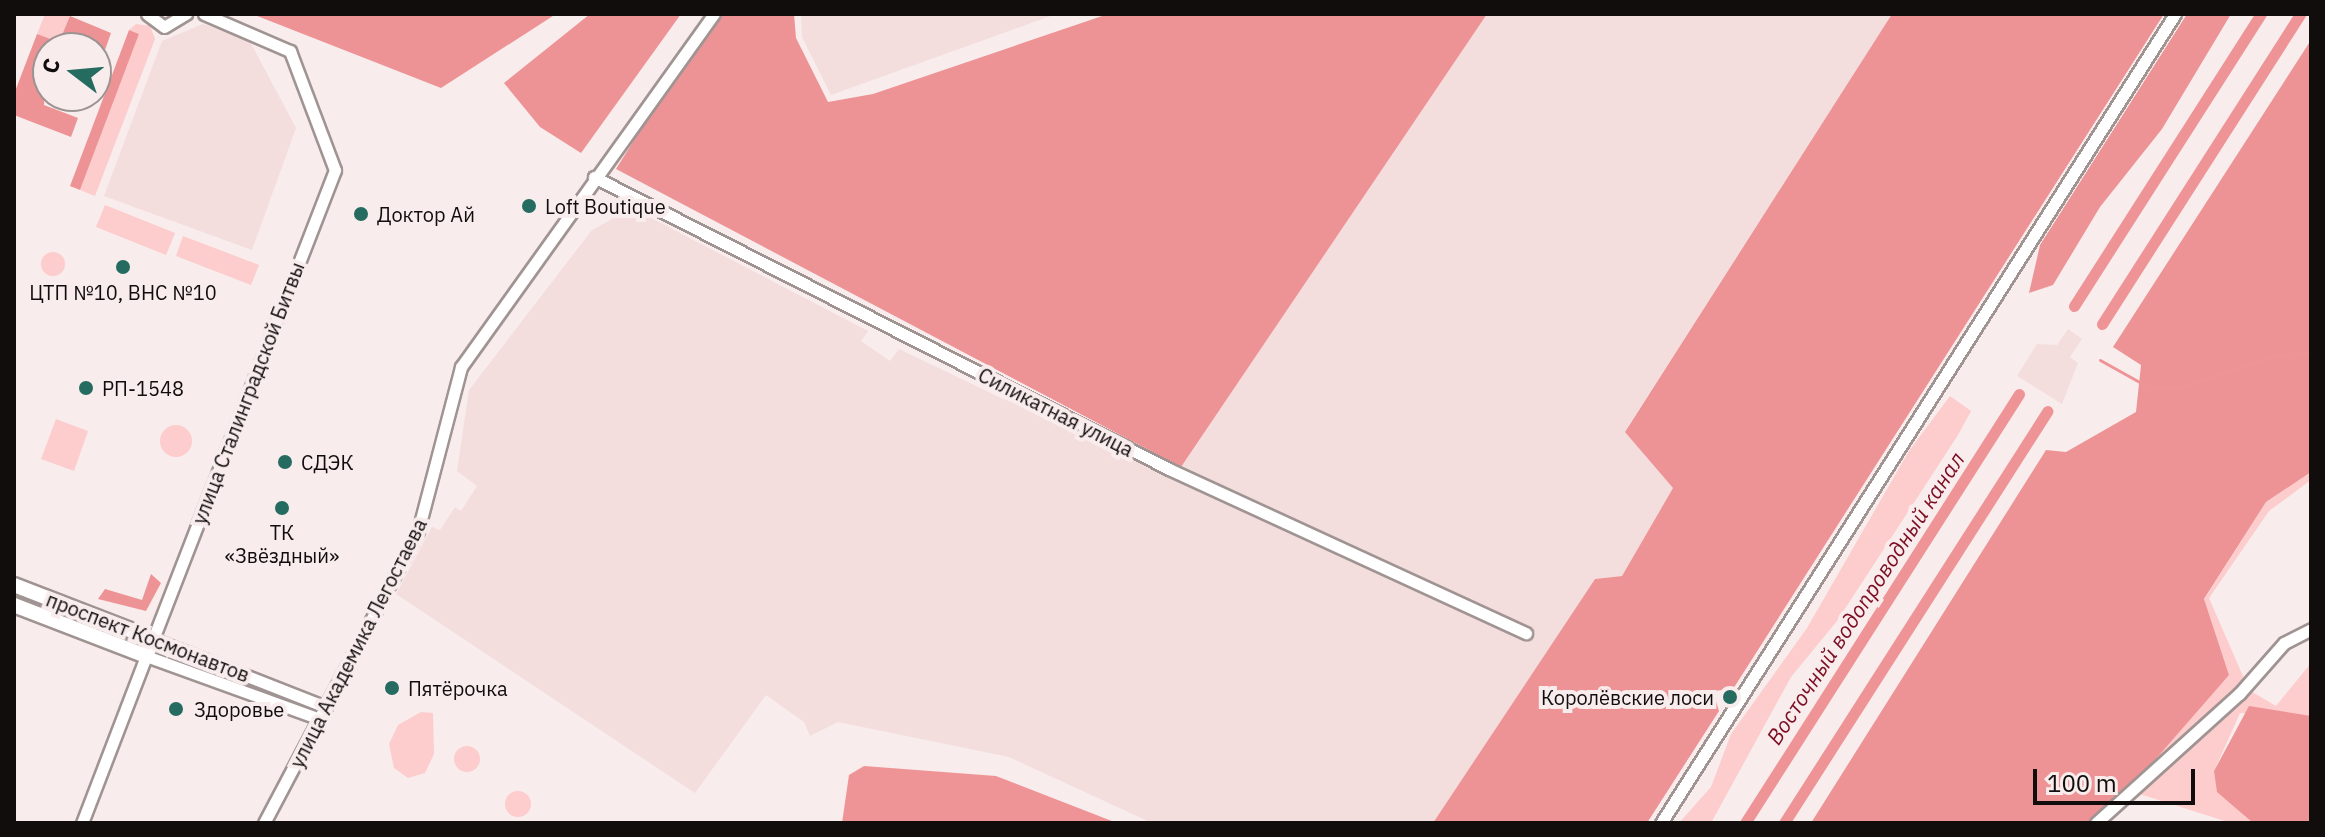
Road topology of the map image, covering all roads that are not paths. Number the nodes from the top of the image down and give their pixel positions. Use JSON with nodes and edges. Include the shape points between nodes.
{"nodes":[{"id":1,"x":147,"y":14,"type":"edge"},
{"id":2,"x":186,"y":14,"type":"edge"},
{"id":3,"x":204,"y":14,"type":"edge"},
{"id":4,"x":714,"y":14,"type":"edge"},
{"id":5,"x":2175,"y":14,"type":"edge"},
{"id":6,"x":594,"y":177,"type":"junction"},
{"id":7,"x":14,"y":585,"type":"edge"},
{"id":8,"x":14,"y":605,"type":"edge"},
{"id":9,"x":2311,"y":629,"type":"edge"},
{"id":10,"x":1526,"y":633,"type":"dead end"},
{"id":11,"x":153,"y":639,"type":"junction"},
{"id":12,"x":146,"y":656,"type":"junction"},
{"id":13,"x":326,"y":707,"type":"junction"},
{"id":14,"x":320,"y":719,"type":"junction"},
{"id":15,"x":82,"y":823,"type":"edge"},
{"id":16,"x":264,"y":823,"type":"edge"},
{"id":17,"x":1661,"y":823,"type":"edge"},
{"id":18,"x":2096,"y":823,"type":"edge"}],
"edges":[{"from":1,"to":2,"type":"street","via":[[164,27]]},
{"from":3,"to":11,"type":"street","name":"улица Сталинградской Битвы","via":[[290,51],[335,170]]},
{"from":4,"to":6,"type":"street","name":"улица Академика Легостаева"},
{"from":5,"to":17,"type":"street"},
{"from":6,"to":10,"type":"street","name":"Силикатная улица","via":[[1169,469]]},
{"from":6,"to":13,"type":"street","name":"улица Академика Легостаева","via":[[461,367],[418,531]]},
{"from":7,"to":11,"type":"street","name":"проспект Космонавтов"},
{"from":8,"to":12,"type":"street","name":"проспект Космонавтов"},
{"from":9,"to":18,"type":"street","via":[[2284,643],[2239,694]]},
{"from":11,"to":12,"type":"street","name":"улица Сталинградской Битвы"},
{"from":11,"to":13,"type":"street","name":"проспект Космонавтов"},
{"from":12,"to":14,"type":"street","name":"проспект Космонавтов"},
{"from":12,"to":15,"type":"street","name":"улица Сталинградской Битвы"},
{"from":13,"to":14,"type":"street","name":"улица Академика Легостаева"},
{"from":14,"to":16,"type":"street","name":"улица Академика Легостаева"}]}
